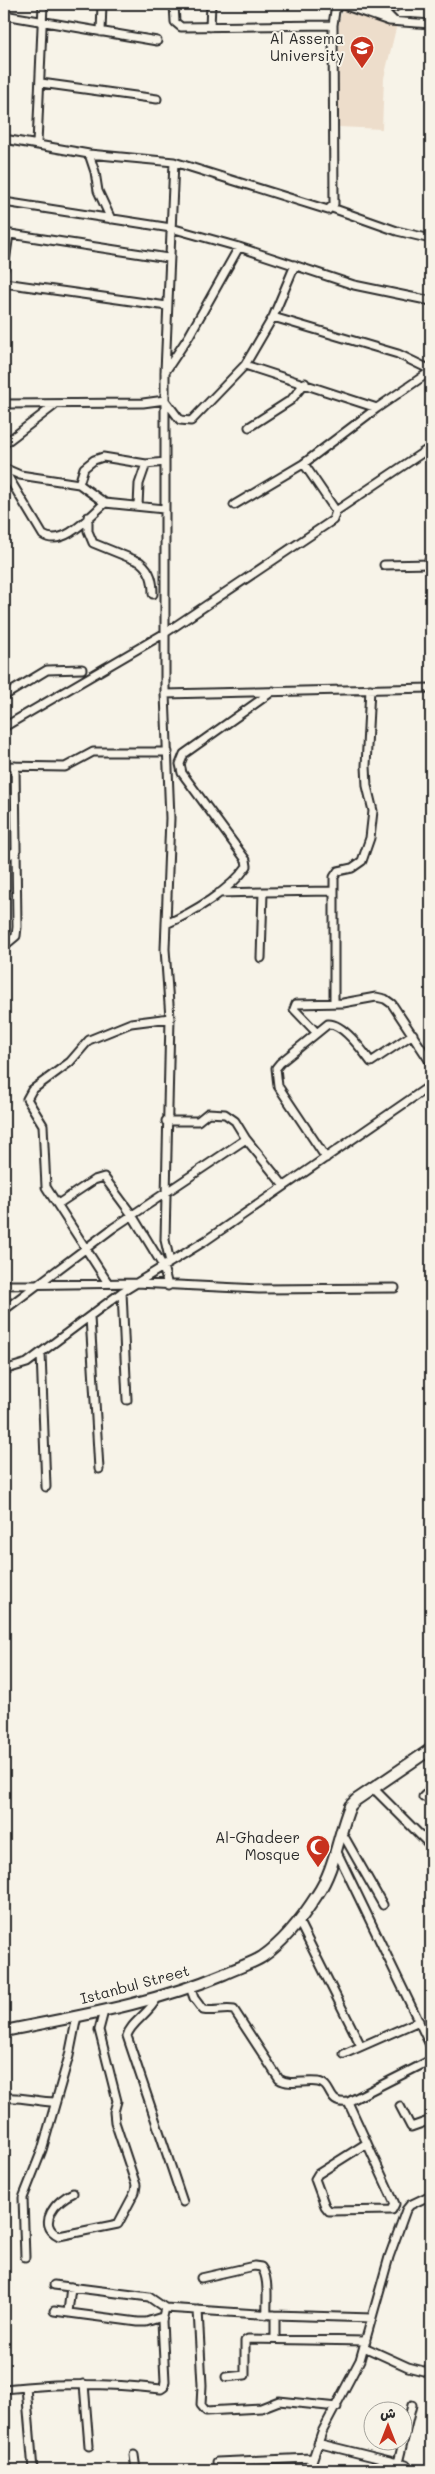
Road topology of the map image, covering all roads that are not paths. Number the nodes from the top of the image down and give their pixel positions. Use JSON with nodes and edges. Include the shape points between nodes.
{"nodes":[{"id":1,"x":44,"y":4,"type":"edge"},
{"id":2,"x":102,"y":4,"type":"edge"},
{"id":3,"x":174,"y":4,"type":"edge"},
{"id":4,"x":211,"y":4,"type":"edge"},
{"id":5,"x":359,"y":4,"type":"edge"},
{"id":6,"x":4,"y":15,"type":"edge"},
{"id":7,"x":43,"y":21,"type":"junction"},
{"id":8,"x":394,"y":21,"type":"junction"},
{"id":9,"x":431,"y":24,"type":"edge"},
{"id":10,"x":333,"y":26,"type":"junction"},
{"id":11,"x":210,"y":27,"type":"junction"},
{"id":12,"x":101,"y":32,"type":"junction"},
{"id":13,"x":157,"y":41,"type":"dead end"},
{"id":14,"x":40,"y":82,"type":"junction"},
{"id":15,"x":157,"y":99,"type":"dead end"},
{"id":16,"x":4,"y":138,"type":"edge"},
{"id":17,"x":37,"y":144,"type":"junction"},
{"id":18,"x":89,"y":154,"type":"junction"},
{"id":19,"x":174,"y":162,"type":"junction"},
{"id":20,"x":4,"y":202,"type":"edge"},
{"id":21,"x":332,"y":208,"type":"junction"},
{"id":22,"x":111,"y":219,"type":"junction"},
{"id":23,"x":171,"y":228,"type":"junction"},
{"id":24,"x":6,"y":234,"type":"edge"},
{"id":25,"x":431,"y":239,"type":"edge"},
{"id":26,"x":239,"y":247,"type":"junction"},
{"id":27,"x":168,"y":258,"type":"junction"},
{"id":28,"x":295,"y":265,"type":"junction"},
{"id":29,"x":4,"y":269,"type":"edge"},
{"id":30,"x":4,"y":283,"type":"edge"},
{"id":31,"x":431,"y":301,"type":"edge"},
{"id":32,"x":167,"y":306,"type":"junction"},
{"id":33,"x":273,"y":317,"type":"junction"},
{"id":34,"x":245,"y":365,"type":"junction"},
{"id":35,"x":431,"y":371,"type":"edge"},
{"id":36,"x":165,"y":372,"type":"junction"},
{"id":37,"x":305,"y":383,"type":"junction"},
{"id":38,"x":165,"y":400,"type":"junction"},
{"id":39,"x":56,"y":405,"type":"junction"},
{"id":40,"x":5,"y":406,"type":"edge"},
{"id":41,"x":377,"y":408,"type":"junction"},
{"id":42,"x":249,"y":427,"type":"dead end"},
{"id":43,"x":4,"y":444,"type":"edge"},
{"id":44,"x":431,"y":447,"type":"edge"},
{"id":45,"x":165,"y":462,"type":"junction"},
{"id":46,"x":146,"y":464,"type":"junction"},
{"id":47,"x":304,"y":464,"type":"junction"},
{"id":48,"x":4,"y":469,"type":"edge"},
{"id":49,"x":79,"y":484,"type":"junction"},
{"id":50,"x":105,"y":503,"type":"junction"},
{"id":51,"x":234,"y":505,"type":"dead end"},
{"id":52,"x":138,"y":506,"type":"junction"},
{"id":53,"x":164,"y":509,"type":"junction"},
{"id":54,"x":336,"y":512,"type":"junction"},
{"id":55,"x":88,"y":517,"type":"junction"},
{"id":56,"x":431,"y":564,"type":"edge"},
{"id":57,"x":384,"y":566,"type":"dead end"},
{"id":58,"x":153,"y":594,"type":"dead end"},
{"id":59,"x":165,"y":633,"type":"junction"},
{"id":60,"x":82,"y":669,"type":"dead end"},
{"id":61,"x":431,"y":688,"type":"edge"},
{"id":62,"x":370,"y":689,"type":"junction"},
{"id":63,"x":273,"y":691,"type":"junction"},
{"id":64,"x":165,"y":694,"type":"junction"},
{"id":65,"x":4,"y":696,"type":"edge"},
{"id":66,"x":4,"y":727,"type":"edge"},
{"id":67,"x":168,"y":752,"type":"junction"},
{"id":68,"x":4,"y":766,"type":"edge"},
{"id":69,"x":15,"y":766,"type":"junction"},
{"id":70,"x":15,"y":851,"type":"junction"},
{"id":71,"x":4,"y":859,"type":"edge"},
{"id":72,"x":333,"y":891,"type":"junction"},
{"id":73,"x":263,"y":892,"type":"junction"},
{"id":74,"x":219,"y":893,"type":"junction"},
{"id":75,"x":166,"y":924,"type":"junction"},
{"id":76,"x":4,"y":946,"type":"edge"},
{"id":77,"x":261,"y":958,"type":"dead end"},
{"id":78,"x":334,"y":1003,"type":"junction"},
{"id":79,"x":170,"y":1018,"type":"junction"},
{"id":80,"x":317,"y":1033,"type":"junction"},
{"id":81,"x":413,"y":1034,"type":"junction"},
{"id":82,"x":431,"y":1062,"type":"edge"},
{"id":83,"x":431,"y":1085,"type":"edge"},
{"id":84,"x":166,"y":1121,"type":"junction"},
{"id":85,"x":246,"y":1139,"type":"junction"},
{"id":86,"x":326,"y":1158,"type":"junction"},
{"id":87,"x":284,"y":1186,"type":"junction"},
{"id":88,"x":166,"y":1194,"type":"junction"},
{"id":89,"x":58,"y":1204,"type":"junction"},
{"id":90,"x":132,"y":1215,"type":"junction"},
{"id":91,"x":86,"y":1248,"type":"junction"},
{"id":92,"x":166,"y":1264,"type":"junction"},
{"id":93,"x":108,"y":1283,"type":"junction"},
{"id":94,"x":137,"y":1283,"type":"junction"},
{"id":95,"x":4,"y":1285,"type":"edge"},
{"id":96,"x":35,"y":1285,"type":"junction"},
{"id":97,"x":168,"y":1286,"type":"junction"},
{"id":98,"x":395,"y":1288,"type":"dead end"},
{"id":99,"x":122,"y":1292,"type":"junction"},
{"id":100,"x":4,"y":1310,"type":"edge"},
{"id":101,"x":90,"y":1317,"type":"junction"},
{"id":102,"x":41,"y":1353,"type":"junction"},
{"id":103,"x":4,"y":1370,"type":"edge"},
{"id":104,"x":127,"y":1400,"type":"dead end"},
{"id":105,"x":99,"y":1470,"type":"dead end"},
{"id":106,"x":46,"y":1487,"type":"dead end"},
{"id":107,"x":431,"y":1749,"type":"edge"},
{"id":108,"x":373,"y":1788,"type":"junction"},
{"id":109,"x":431,"y":1789,"type":"edge"},
{"id":110,"x":423,"y":1797,"type":"dead end"},
{"id":111,"x":341,"y":1832,"type":"junction"},
{"id":112,"x":431,"y":1846,"type":"edge"},
{"id":113,"x":336,"y":1850,"type":"junction"},
{"id":114,"x":383,"y":1905,"type":"dead end"},
{"id":115,"x":298,"y":1920,"type":"junction"},
{"id":116,"x":190,"y":1987,"type":"junction"},
{"id":117,"x":157,"y":1998,"type":"junction"},
{"id":118,"x":104,"y":2011,"type":"junction"},
{"id":119,"x":77,"y":2016,"type":"junction"},
{"id":120,"x":419,"y":2021,"type":"junction"},
{"id":121,"x":4,"y":2031,"type":"edge"},
{"id":122,"x":361,"y":2046,"type":"junction"},
{"id":123,"x":431,"y":2047,"type":"edge"},
{"id":124,"x":344,"y":2054,"type":"dead end"},
{"id":125,"x":431,"y":2060,"type":"edge"},
{"id":126,"x":4,"y":2098,"type":"edge"},
{"id":127,"x":55,"y":2102,"type":"junction"},
{"id":128,"x":348,"y":2102,"type":"junction"},
{"id":129,"x":400,"y":2106,"type":"dead end"},
{"id":130,"x":431,"y":2120,"type":"edge"},
{"id":131,"x":367,"y":2143,"type":"junction"},
{"id":132,"x":73,"y":2193,"type":"dead end"},
{"id":133,"x":431,"y":2195,"type":"edge"},
{"id":134,"x":183,"y":2202,"type":"dead end"},
{"id":135,"x":394,"y":2208,"type":"junction"},
{"id":136,"x":406,"y":2210,"type":"junction"},
{"id":137,"x":26,"y":2257,"type":"dead end"},
{"id":138,"x":201,"y":2278,"type":"dead end"},
{"id":139,"x":54,"y":2285,"type":"dead end"},
{"id":140,"x":71,"y":2287,"type":"junction"},
{"id":141,"x":166,"y":2308,"type":"junction"},
{"id":142,"x":54,"y":2310,"type":"dead end"},
{"id":143,"x":198,"y":2310,"type":"junction"},
{"id":144,"x":68,"y":2312,"type":"junction"},
{"id":145,"x":267,"y":2315,"type":"junction"},
{"id":146,"x":275,"y":2315,"type":"junction"},
{"id":147,"x":162,"y":2317,"type":"junction"},
{"id":148,"x":372,"y":2318,"type":"junction"},
{"id":149,"x":275,"y":2339,"type":"junction"},
{"id":150,"x":365,"y":2344,"type":"junction"},
{"id":151,"x":431,"y":2373,"type":"edge"},
{"id":152,"x":226,"y":2377,"type":"dead end"},
{"id":153,"x":84,"y":2384,"type":"junction"},
{"id":154,"x":26,"y":2387,"type":"junction"},
{"id":155,"x":4,"y":2389,"type":"edge"},
{"id":156,"x":337,"y":2407,"type":"junction"},
{"id":157,"x":317,"y":2444,"type":"junction"},
{"id":158,"x":89,"y":2446,"type":"dead end"},
{"id":159,"x":401,"y":2452,"type":"edge"},
{"id":160,"x":134,"y":2455,"type":"dead end"},
{"id":161,"x":312,"y":2458,"type":"junction"},
{"id":162,"x":217,"y":2462,"type":"dead end"},
{"id":163,"x":398,"y":2463,"type":"junction"},
{"id":164,"x":406,"y":2465,"type":"dead end"},
{"id":165,"x":33,"y":2470,"type":"edge"},
{"id":166,"x":136,"y":2470,"type":"edge"},
{"id":167,"x":309,"y":2470,"type":"edge"}],
"edges":[{"from":1,"to":7,"type":"street"},
{"from":2,"to":12,"type":"street"},
{"from":3,"to":11,"type":"street","via":[[177,25]]},
{"from":4,"to":11,"type":"street"},
{"from":5,"to":8,"type":"street","via":[[387,14]]},
{"from":6,"to":7,"type":"street"},
{"from":7,"to":12,"type":"street"},
{"from":7,"to":14,"type":"street"},
{"from":8,"to":9,"type":"street"},
{"from":8,"to":10,"type":"street","via":[[339,5]]},
{"from":10,"to":11,"type":"street"},
{"from":10,"to":21,"type":"street","via":[[335,126]]},
{"from":12,"to":13,"type":"street"},
{"from":14,"to":15,"type":"street"},
{"from":14,"to":17,"type":"street"},
{"from":16,"to":17,"type":"street"},
{"from":17,"to":18,"type":"street"},
{"from":18,"to":19,"type":"street"},
{"from":18,"to":22,"type":"street","via":[[98,191]]},
{"from":19,"to":21,"type":"street","via":[[324,210]]},
{"from":19,"to":23,"type":"street"},
{"from":20,"to":22,"type":"street"},
{"from":21,"to":25,"type":"street","via":[[397,231]]},
{"from":22,"to":23,"type":"street"},
{"from":23,"to":26,"type":"street"},
{"from":23,"to":27,"type":"street"},
{"from":24,"to":27,"type":"street"},
{"from":24,"to":29,"type":"street"},
{"from":26,"to":28,"type":"street"},
{"from":26,"to":36,"type":"street"},
{"from":27,"to":32,"type":"street"},
{"from":28,"to":31,"type":"street","via":[[354,285]]},
{"from":28,"to":33,"type":"street"},
{"from":30,"to":32,"type":"street"},
{"from":32,"to":36,"type":"street"},
{"from":33,"to":34,"type":"street"},
{"from":33,"to":35,"type":"street","via":[[398,354]]},
{"from":34,"to":37,"type":"street"},
{"from":34,"to":38,"type":"street","via":[[191,421],[180,420]]},
{"from":35,"to":41,"type":"street"},
{"from":36,"to":38,"type":"street"},
{"from":37,"to":41,"type":"street"},
{"from":37,"to":42,"type":"street","via":[[291,400]]},
{"from":38,"to":39,"type":"street"},
{"from":38,"to":45,"type":"street"},
{"from":39,"to":40,"type":"street"},
{"from":39,"to":43,"type":"street"},
{"from":41,"to":47,"type":"street"},
{"from":44,"to":54,"type":"street"},
{"from":45,"to":46,"type":"street"},
{"from":45,"to":53,"type":"street"},
{"from":46,"to":49,"type":"street","via":[[103,456],[84,468]]},
{"from":46,"to":52,"type":"street","via":[[139,484]]},
{"from":47,"to":51,"type":"street"},
{"from":47,"to":54,"type":"street"},
{"from":48,"to":49,"type":"street","via":[[20,475]]},
{"from":48,"to":55,"type":"street","via":[[47,538],[59,538]]},
{"from":49,"to":50,"type":"street"},
{"from":50,"to":52,"type":"street"},
{"from":50,"to":55,"type":"street"},
{"from":52,"to":53,"type":"street"},
{"from":53,"to":59,"type":"street"},
{"from":54,"to":59,"type":"street","via":[[334,520]]},
{"from":55,"to":58,"type":"street","via":[[88,531],[93,543],[146,567],[151,576]]},
{"from":56,"to":57,"type":"street"},
{"from":59,"to":64,"type":"street"},
{"from":59,"to":66,"type":"street"},
{"from":60,"to":65,"type":"street","via":[[47,670]]},
{"from":61,"to":62,"type":"street"},
{"from":62,"to":63,"type":"street"},
{"from":62,"to":72,"type":"street","via":[[366,766],[373,811],[370,838],[360,864],[338,871]]},
{"from":63,"to":64,"type":"street"},
{"from":63,"to":74,"type":"street","via":[[184,754],[181,760],[182,773],[247,863],[242,874]]},
{"from":64,"to":67,"type":"street"},
{"from":67,"to":69,"type":"street","via":[[93,752],[66,766]]},
{"from":67,"to":75,"type":"street","via":[[170,818]]},
{"from":68,"to":69,"type":"street"},
{"from":69,"to":70,"type":"street"},
{"from":70,"to":71,"type":"street"},
{"from":70,"to":76,"type":"street","via":[[16,936]]},
{"from":72,"to":73,"type":"street"},
{"from":72,"to":78,"type":"street"},
{"from":73,"to":74,"type":"street"},
{"from":73,"to":77,"type":"street"},
{"from":74,"to":75,"type":"street"},
{"from":75,"to":79,"type":"street"},
{"from":78,"to":80,"type":"street","via":[[294,1005],[294,1009]]},
{"from":78,"to":81,"type":"street","via":[[380,997],[392,1004]]},
{"from":79,"to":84,"type":"street"},
{"from":79,"to":89,"type":"street","via":[[131,1023],[99,1034],[88,1040],[70,1062],[32,1090],[27,1099],[44,1125],[46,1187]]},
{"from":80,"to":81,"type":"street","via":[[328,1024],[338,1026],[372,1062]]},
{"from":80,"to":86,"type":"street","via":[[280,1063],[276,1068],[276,1079]]},
{"from":81,"to":82,"type":"street"},
{"from":83,"to":86,"type":"street"},
{"from":84,"to":85,"type":"street","via":[[198,1121],[208,1113],[225,1114],[235,1121]]},
{"from":84,"to":88,"type":"street"},
{"from":85,"to":87,"type":"street"},
{"from":85,"to":88,"type":"street"},
{"from":86,"to":87,"type":"street"},
{"from":87,"to":92,"type":"street"},
{"from":88,"to":90,"type":"street"},
{"from":88,"to":92,"type":"street"},
{"from":89,"to":90,"type":"street","via":[[104,1177]]},
{"from":89,"to":91,"type":"street"},
{"from":90,"to":91,"type":"street"},
{"from":90,"to":92,"type":"street"},
{"from":91,"to":93,"type":"street"},
{"from":91,"to":96,"type":"street"},
{"from":92,"to":94,"type":"street"},
{"from":92,"to":97,"type":"street"},
{"from":93,"to":94,"type":"street"},
{"from":93,"to":96,"type":"street"},
{"from":94,"to":97,"type":"street"},
{"from":94,"to":99,"type":"street"},
{"from":95,"to":96,"type":"street"},
{"from":96,"to":100,"type":"street"},
{"from":97,"to":98,"type":"street"},
{"from":99,"to":101,"type":"street"},
{"from":99,"to":104,"type":"street"},
{"from":101,"to":102,"type":"street"},
{"from":101,"to":105,"type":"street"},
{"from":102,"to":103,"type":"street","via":[[27,1363]]},
{"from":102,"to":106,"type":"street"},
{"from":107,"to":108,"type":"street","name":"Istanbul Street"},
{"from":108,"to":111,"type":"street","name":"Istanbul Street","via":[[350,1806]]},
{"from":108,"to":112,"type":"street"},
{"from":109,"to":110,"type":"street"},
{"from":111,"to":113,"type":"street","name":"Istanbul Street"},
{"from":111,"to":114,"type":"street"},
{"from":113,"to":115,"type":"street","name":"Istanbul Street","via":[[324,1884]]},
{"from":113,"to":120,"type":"street"},
{"from":115,"to":116,"type":"street","name":"Istanbul Street","via":[[283,1939],[260,1958]]},
{"from":115,"to":122,"type":"street"},
{"from":116,"to":117,"type":"street","name":"Istanbul Street"},
{"from":116,"to":128,"type":"street","via":[[203,2010],[234,2010],[279,2079],[284,2082],[318,2082],[325,2085],[336,2102]]},
{"from":117,"to":118,"type":"street","name":"Istanbul Street"},
{"from":117,"to":134,"type":"street","via":[[127,2036]]},
{"from":118,"to":119,"type":"street","name":"Istanbul Street"},
{"from":118,"to":132,"type":"street","via":[[99,2030],[117,2101],[115,2122],[136,2185],[135,2192],[118,2224],[59,2236],[48,2226],[50,2216],[56,2202]]},
{"from":119,"to":121,"type":"street","name":"Istanbul Street"},
{"from":119,"to":127,"type":"street"},
{"from":120,"to":122,"type":"street"},
{"from":120,"to":123,"type":"street"},
{"from":122,"to":124,"type":"street"},
{"from":125,"to":128,"type":"street"},
{"from":126,"to":127,"type":"street"},
{"from":127,"to":137,"type":"street","via":[[42,2150],[23,2198]]},
{"from":128,"to":131,"type":"street"},
{"from":129,"to":130,"type":"street","via":[[411,2127]]},
{"from":131,"to":135,"type":"street"},
{"from":131,"to":135,"type":"street","via":[[318,2174],[315,2179],[325,2206],[333,2212]]},
{"from":133,"to":136,"type":"street"},
{"from":135,"to":136,"type":"street"},
{"from":136,"to":148,"type":"street"},
{"from":138,"to":145,"type":"street","via":[[261,2267],[265,2271]]},
{"from":139,"to":140,"type":"street"},
{"from":140,"to":141,"type":"street","via":[[149,2297]]},
{"from":140,"to":144,"type":"street"},
{"from":141,"to":143,"type":"street"},
{"from":141,"to":147,"type":"street"},
{"from":142,"to":144,"type":"street"},
{"from":143,"to":145,"type":"street"},
{"from":143,"to":156,"type":"street","via":[[201,2405],[206,2411],[262,2408],[279,2401]]},
{"from":144,"to":147,"type":"street","via":[[138,2322]]},
{"from":145,"to":146,"type":"street"},
{"from":146,"to":148,"type":"street"},
{"from":146,"to":149,"type":"street"},
{"from":147,"to":153,"type":"street","via":[[164,2387]]},
{"from":148,"to":150,"type":"street"},
{"from":149,"to":150,"type":"street"},
{"from":149,"to":152,"type":"street","via":[[248,2339],[245,2342],[246,2372],[241,2376]]},
{"from":150,"to":151,"type":"street","via":[[408,2367]]},
{"from":150,"to":156,"type":"street"},
{"from":153,"to":154,"type":"street"},
{"from":153,"to":158,"type":"street"},
{"from":154,"to":155,"type":"street"},
{"from":154,"to":165,"type":"street"},
{"from":156,"to":157,"type":"street"},
{"from":157,"to":161,"type":"street"},
{"from":157,"to":163,"type":"street"},
{"from":159,"to":163,"type":"street"},
{"from":160,"to":166,"type":"street"},
{"from":161,"to":162,"type":"street"},
{"from":161,"to":167,"type":"street"},
{"from":163,"to":164,"type":"street"}]}
